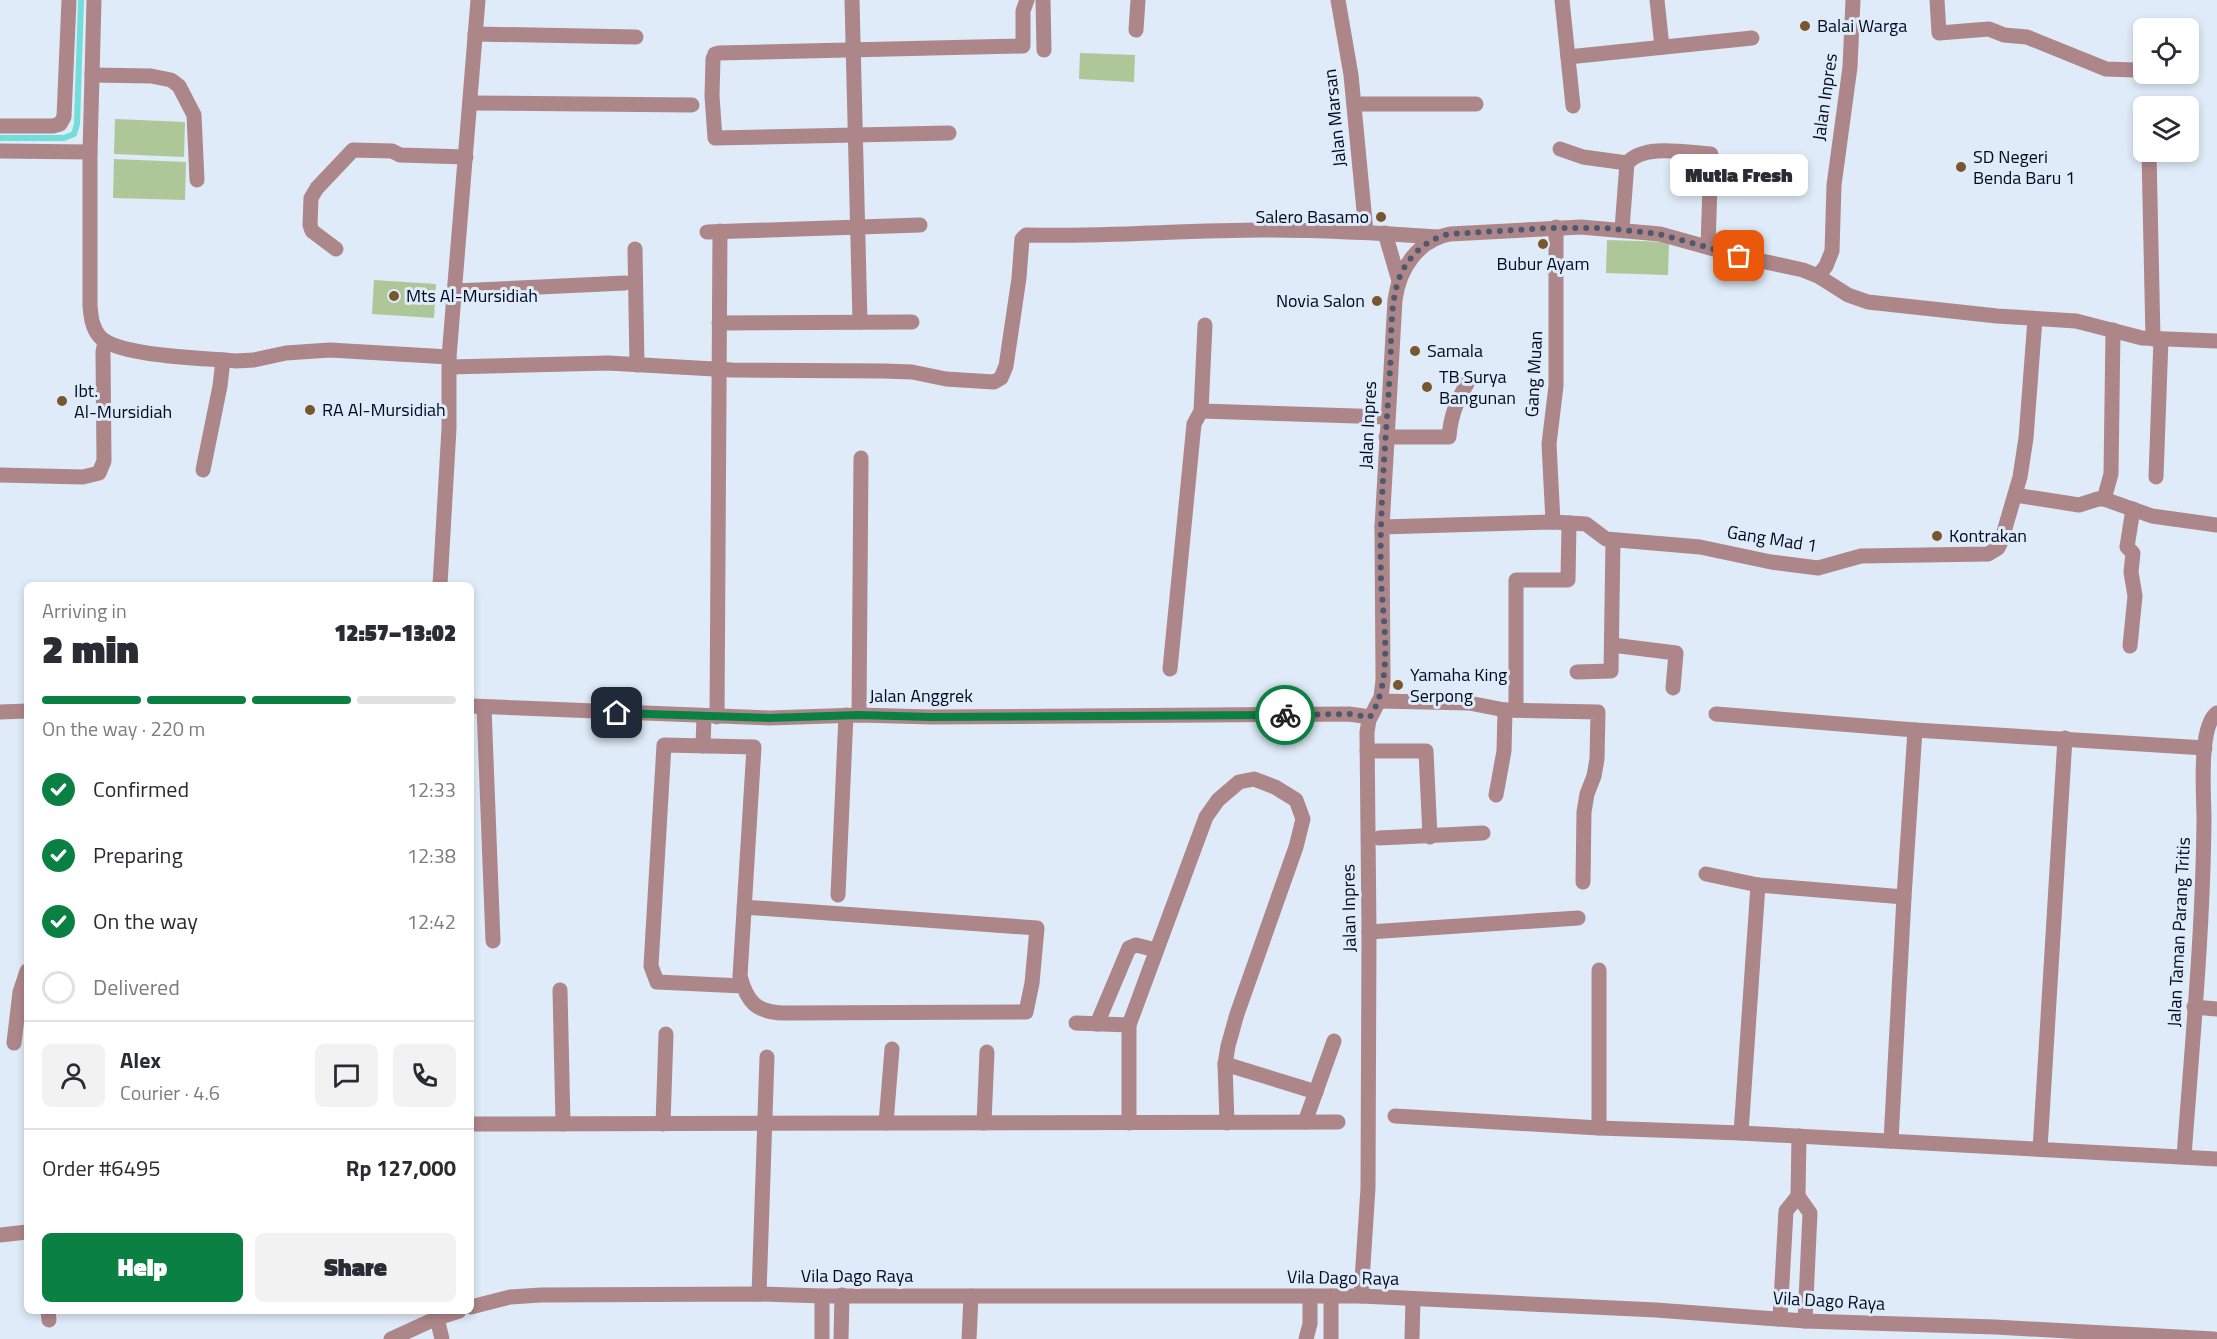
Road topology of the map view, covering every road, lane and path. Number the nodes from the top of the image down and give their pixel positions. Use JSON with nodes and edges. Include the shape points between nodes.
{"nodes":[{"id":1,"x":69,"y":0,"type":"edge"},
{"id":2,"x":94,"y":0,"type":"edge"},
{"id":3,"x":478,"y":0,"type":"edge"},
{"id":4,"x":852,"y":0,"type":"edge"},
{"id":5,"x":1027,"y":0,"type":"edge"},
{"id":6,"x":1043,"y":0,"type":"edge"},
{"id":7,"x":1138,"y":0,"type":"edge"},
{"id":8,"x":1338,"y":0,"type":"edge"},
{"id":9,"x":1562,"y":0,"type":"edge"},
{"id":10,"x":1657,"y":0,"type":"edge"},
{"id":11,"x":1852,"y":0,"type":"edge"},
{"id":12,"x":1937,"y":0,"type":"edge"},
{"id":13,"x":1136,"y":30,"type":"dead end"},
{"id":14,"x":475,"y":34,"type":"junction"},
{"id":15,"x":636,"y":37,"type":"dead end"},
{"id":16,"x":1752,"y":38,"type":"dead end"},
{"id":17,"x":1662,"y":47,"type":"junction"},
{"id":18,"x":853,"y":50,"type":"junction"},
{"id":19,"x":1044,"y":50,"type":"dead end"},
{"id":20,"x":1568,"y":57,"type":"junction"},
{"id":21,"x":2133,"y":70,"type":"edge"},
{"id":22,"x":92,"y":75,"type":"junction"},
{"id":23,"x":470,"y":103,"type":"junction"},
{"id":24,"x":1354,"y":104,"type":"junction"},
{"id":25,"x":1476,"y":104,"type":"dead end"},
{"id":26,"x":692,"y":105,"type":"dead end"},
{"id":27,"x":1573,"y":106,"type":"dead end"},
{"id":28,"x":0,"y":126,"type":"edge"},
{"id":29,"x":949,"y":133,"type":"dead end"},
{"id":30,"x":855,"y":135,"type":"junction"},
{"id":31,"x":1560,"y":149,"type":"dead end"},
{"id":32,"x":0,"y":151,"type":"edge"},
{"id":33,"x":90,"y":152,"type":"junction"},
{"id":34,"x":465,"y":157,"type":"junction"},
{"id":35,"x":2149,"y":162,"type":"edge"},
{"id":36,"x":1627,"y":163,"type":"junction"},
{"id":37,"x":196,"y":180,"type":"dead end"},
{"id":38,"x":920,"y":225,"type":"dead end"},
{"id":39,"x":1556,"y":227,"type":"junction"},
{"id":40,"x":857,"y":228,"type":"junction"},
{"id":41,"x":1622,"y":229,"type":"junction"},
{"id":42,"x":1366,"y":232,"type":"junction"},
{"id":43,"x":1384,"y":233,"type":"junction"},
{"id":44,"x":1438,"y":237,"type":"junction"},
{"id":45,"x":1708,"y":247,"type":"junction"},
{"id":46,"x":336,"y":249,"type":"dead end"},
{"id":47,"x":635,"y":249,"type":"dead end"},
{"id":48,"x":1818,"y":276,"type":"junction"},
{"id":49,"x":1399,"y":281,"type":"junction"},
{"id":50,"x":625,"y":283,"type":"dead end"},
{"id":51,"x":455,"y":291,"type":"junction"},
{"id":52,"x":2035,"y":319,"type":"junction"},
{"id":53,"x":860,"y":322,"type":"junction"},
{"id":54,"x":912,"y":322,"type":"dead end"},
{"id":55,"x":719,"y":323,"type":"junction"},
{"id":56,"x":1205,"y":325,"type":"dead end"},
{"id":57,"x":2113,"y":330,"type":"junction"},
{"id":58,"x":2157,"y":339,"type":"junction"},
{"id":59,"x":2217,"y":340,"type":"edge"},
{"id":60,"x":105,"y":341,"type":"junction"},
{"id":61,"x":223,"y":360,"type":"junction"},
{"id":62,"x":449,"y":362,"type":"junction"},
{"id":63,"x":637,"y":365,"type":"junction"},
{"id":64,"x":719,"y":370,"type":"junction"},
{"id":65,"x":1469,"y":380,"type":"dead end"},
{"id":66,"x":1201,"y":411,"type":"junction"},
{"id":67,"x":1387,"y":417,"type":"junction"},
{"id":68,"x":1386,"y":437,"type":"junction"},
{"id":69,"x":861,"y":458,"type":"dead end"},
{"id":70,"x":203,"y":470,"type":"dead end"},
{"id":71,"x":0,"y":475,"type":"edge"},
{"id":72,"x":2156,"y":477,"type":"dead end"},
{"id":73,"x":2015,"y":495,"type":"junction"},
{"id":74,"x":2104,"y":499,"type":"junction"},
{"id":75,"x":2133,"y":509,"type":"junction"},
{"id":76,"x":1553,"y":522,"type":"junction"},
{"id":77,"x":1569,"y":523,"type":"junction"},
{"id":78,"x":2217,"y":525,"type":"edge"},
{"id":79,"x":1382,"y":527,"type":"junction"},
{"id":80,"x":1613,"y":540,"type":"junction"},
{"id":81,"x":440,"y":582,"type":"edge"},
{"id":82,"x":1611,"y":645,"type":"junction"},
{"id":83,"x":2130,"y":646,"type":"dead end"},
{"id":84,"x":1170,"y":669,"type":"dead end"},
{"id":85,"x":1577,"y":672,"type":"dead end"},
{"id":86,"x":1673,"y":688,"type":"dead end"},
{"id":87,"x":1380,"y":701,"type":"junction"},
{"id":88,"x":478,"y":707,"type":"edge"},
{"id":89,"x":1510,"y":710,"type":"junction"},
{"id":90,"x":24,"y":711,"type":"edge"},
{"id":91,"x":0,"y":712,"type":"edge"},
{"id":92,"x":2217,"y":713,"type":"edge"},
{"id":93,"x":1716,"y":714,"type":"dead end"},
{"id":94,"x":852,"y":715,"type":"junction"},
{"id":95,"x":711,"y":717,"type":"junction"},
{"id":96,"x":1370,"y":717,"type":"junction"},
{"id":97,"x":1915,"y":730,"type":"junction"},
{"id":98,"x":2065,"y":738,"type":"junction"},
{"id":99,"x":703,"y":746,"type":"junction"},
{"id":100,"x":2205,"y":748,"type":"junction"},
{"id":101,"x":1367,"y":751,"type":"junction"},
{"id":102,"x":1496,"y":795,"type":"dead end"},
{"id":103,"x":1483,"y":833,"type":"dead end"},
{"id":104,"x":1430,"y":837,"type":"junction"},
{"id":105,"x":1379,"y":838,"type":"dead end"},
{"id":106,"x":2210,"y":863,"type":"edge"},
{"id":107,"x":1706,"y":873,"type":"dead end"},
{"id":108,"x":1583,"y":882,"type":"dead end"},
{"id":109,"x":1758,"y":885,"type":"junction"},
{"id":110,"x":838,"y":895,"type":"dead end"},
{"id":111,"x":1904,"y":897,"type":"junction"},
{"id":112,"x":744,"y":908,"type":"junction"},
{"id":113,"x":1578,"y":918,"type":"dead end"},
{"id":114,"x":1369,"y":932,"type":"junction"},
{"id":115,"x":493,"y":941,"type":"dead end"},
{"id":116,"x":1156,"y":950,"type":"junction"},
{"id":117,"x":1599,"y":970,"type":"dead end"},
{"id":118,"x":24,"y":980,"type":"edge"},
{"id":119,"x":743,"y":986,"type":"junction"},
{"id":120,"x":560,"y":990,"type":"dead end"},
{"id":121,"x":2194,"y":1007,"type":"junction"},
{"id":122,"x":2217,"y":1009,"type":"edge"},
{"id":123,"x":1076,"y":1023,"type":"dead end"},
{"id":124,"x":1097,"y":1024,"type":"junction"},
{"id":125,"x":1129,"y":1025,"type":"junction"},
{"id":126,"x":666,"y":1035,"type":"dead end"},
{"id":127,"x":1334,"y":1041,"type":"dead end"},
{"id":128,"x":14,"y":1043,"type":"dead end"},
{"id":129,"x":892,"y":1049,"type":"dead end"},
{"id":130,"x":987,"y":1052,"type":"dead end"},
{"id":131,"x":767,"y":1057,"type":"dead end"},
{"id":132,"x":1225,"y":1064,"type":"junction"},
{"id":133,"x":1316,"y":1092,"type":"junction"},
{"id":134,"x":1395,"y":1116,"type":"dead end"},
{"id":135,"x":1305,"y":1122,"type":"junction"},
{"id":136,"x":1338,"y":1122,"type":"dead end"},
{"id":137,"x":886,"y":1123,"type":"junction"},
{"id":138,"x":984,"y":1123,"type":"junction"},
{"id":139,"x":1129,"y":1123,"type":"junction"},
{"id":140,"x":1227,"y":1123,"type":"junction"},
{"id":141,"x":474,"y":1124,"type":"edge"},
{"id":142,"x":563,"y":1124,"type":"junction"},
{"id":143,"x":663,"y":1124,"type":"junction"},
{"id":144,"x":766,"y":1125,"type":"junction"},
{"id":145,"x":1599,"y":1128,"type":"junction"},
{"id":146,"x":1741,"y":1133,"type":"junction"},
{"id":147,"x":1799,"y":1136,"type":"junction"},
{"id":148,"x":1891,"y":1141,"type":"junction"},
{"id":149,"x":2040,"y":1149,"type":"junction"},
{"id":150,"x":2184,"y":1157,"type":"junction"},
{"id":151,"x":2217,"y":1159,"type":"edge"},
{"id":152,"x":1798,"y":1196,"type":"junction"},
{"id":153,"x":24,"y":1232,"type":"edge"},
{"id":154,"x":0,"y":1236,"type":"edge"},
{"id":155,"x":759,"y":1294,"type":"junction"},
{"id":156,"x":842,"y":1295,"type":"junction"},
{"id":157,"x":822,"y":1296,"type":"junction"},
{"id":158,"x":971,"y":1296,"type":"junction"},
{"id":159,"x":1310,"y":1296,"type":"junction"},
{"id":160,"x":1331,"y":1296,"type":"junction"},
{"id":161,"x":1361,"y":1296,"type":"junction"},
{"id":162,"x":1413,"y":1299,"type":"junction"},
{"id":163,"x":474,"y":1306,"type":"edge"},
{"id":164,"x":450,"y":1314,"type":"edge"},
{"id":165,"x":437,"y":1318,"type":"junction"},
{"id":166,"x":1780,"y":1319,"type":"junction"},
{"id":167,"x":1804,"y":1321,"type":"junction"},
{"id":168,"x":1994,"y":1333,"type":"edge"},
{"id":169,"x":391,"y":1339,"type":"edge"},
{"id":170,"x":442,"y":1339,"type":"edge"},
{"id":171,"x":822,"y":1339,"type":"edge"},
{"id":172,"x":841,"y":1339,"type":"edge"},
{"id":173,"x":969,"y":1339,"type":"edge"},
{"id":174,"x":1306,"y":1339,"type":"edge"},
{"id":175,"x":1331,"y":1339,"type":"edge"},
{"id":176,"x":1412,"y":1339,"type":"edge"},
{"id":177,"x":2204,"y":1339,"type":"edge"},
{"id":178,"x":2214,"y":1339,"type":"edge"}],
"edges":[{"from":1,"to":28,"type":"street","via":[[64,117],[53,126]]},
{"from":2,"to":22,"type":"street"},
{"from":3,"to":14,"type":"street"},
{"from":4,"to":18,"type":"street"},
{"from":5,"to":18,"type":"street","via":[[1023,11],[1023,46]]},
{"from":6,"to":19,"type":"street"},
{"from":7,"to":13,"type":"street"},
{"from":8,"to":24,"type":"street","name":"Jalan Marsan"},
{"from":9,"to":20,"type":"street"},
{"from":10,"to":17,"type":"street"},
{"from":11,"to":48,"type":"street","name":"Jalan Inpres","via":[[1849,78],[1834,176],[1832,251]]},
{"from":12,"to":21,"type":"street","via":[[1939,33],[1989,29],[2027,37],[2096,67]]},
{"from":14,"to":15,"type":"street"},
{"from":14,"to":23,"type":"street"},
{"from":16,"to":17,"type":"street"},
{"from":17,"to":20,"type":"street"},
{"from":18,"to":30,"type":"street"},
{"from":18,"to":30,"type":"street","via":[[715,54],[712,96],[715,138]]},
{"from":20,"to":27,"type":"street"},
{"from":22,"to":33,"type":"street"},
{"from":22,"to":37,"type":"street","via":[[151,76],[179,86],[194,116]]},
{"from":23,"to":26,"type":"street"},
{"from":23,"to":34,"type":"street"},
{"from":24,"to":25,"type":"street"},
{"from":24,"to":42,"type":"street","name":"Jalan Marsan"},
{"from":29,"to":30,"type":"street"},
{"from":30,"to":40,"type":"street"},
{"from":31,"to":36,"type":"street","via":[[1582,157]]},
{"from":32,"to":33,"type":"street"},
{"from":33,"to":60,"type":"street","via":[[91,317],[93,327]]},
{"from":34,"to":46,"type":"street","via":[[354,150],[311,198],[312,231]]},
{"from":34,"to":51,"type":"street"},
{"from":35,"to":58,"type":"street"},
{"from":36,"to":41,"type":"street"},
{"from":36,"to":45,"type":"street","via":[[1633,156],[1655,152],[1711,154]]},
{"from":38,"to":40,"type":"street"},
{"from":39,"to":41,"type":"street","name":"Jalan Inpres"},
{"from":39,"to":44,"type":"street","name":"Jalan Inpres"},
{"from":39,"to":76,"type":"street","name":"Gang Muan","via":[[1556,386],[1549,444]]},
{"from":40,"to":53,"type":"street"},
{"from":40,"to":55,"type":"street","via":[[713,232]]},
{"from":41,"to":45,"type":"street","name":"Jalan Inpres"},
{"from":42,"to":43,"type":"street"},
{"from":42,"to":64,"type":"street","via":[[1026,235],[1022,239],[1006,366],[1001,378],[994,382],[912,372]]},
{"from":43,"to":44,"type":"street"},
{"from":43,"to":49,"type":"street"},
{"from":44,"to":49,"type":"street","name":"Jalan Inpres","via":[[1411,258]]},
{"from":45,"to":48,"type":"street","name":"Jalan Inpres"},
{"from":47,"to":63,"type":"street"},
{"from":48,"to":52,"type":"street","via":[[1848,295],[1868,302]]},
{"from":49,"to":67,"type":"street","name":"Jalan Inpres"},
{"from":50,"to":51,"type":"street"},
{"from":51,"to":62,"type":"street"},
{"from":52,"to":57,"type":"street","via":[[2076,321]]},
{"from":52,"to":73,"type":"street","name":"Gang Mad 1","via":[[2026,438]]},
{"from":53,"to":54,"type":"street"},
{"from":53,"to":55,"type":"street"},
{"from":55,"to":64,"type":"street"},
{"from":56,"to":66,"type":"street"},
{"from":57,"to":58,"type":"street"},
{"from":57,"to":74,"type":"street","via":[[2111,474]]},
{"from":58,"to":59,"type":"street"},
{"from":58,"to":72,"type":"street"},
{"from":60,"to":61,"type":"street","via":[[127,349]]},
{"from":60,"to":71,"type":"street","via":[[104,461],[99,473],[83,477]]},
{"from":61,"to":62,"type":"street","via":[[330,350]]},
{"from":61,"to":70,"type":"street"},
{"from":62,"to":63,"type":"street"},
{"from":62,"to":81,"type":"street"},
{"from":63,"to":64,"type":"street"},
{"from":64,"to":95,"type":"street"},
{"from":65,"to":68,"type":"street","via":[[1450,418],[1449,437]]},
{"from":66,"to":67,"type":"street"},
{"from":66,"to":84,"type":"street","via":[[1194,424]]},
{"from":67,"to":68,"type":"street","name":"Jalan Inpres"},
{"from":68,"to":79,"type":"street","name":"Jalan Inpres"},
{"from":69,"to":94,"type":"street"},
{"from":73,"to":74,"type":"street","via":[[2079,505]]},
{"from":73,"to":80,"type":"street","name":"Gang Mad 1","via":[[1998,549],[1988,554],[1861,556],[1818,568],[1700,547]]},
{"from":74,"to":75,"type":"street"},
{"from":75,"to":78,"type":"street","via":[[2170,520]]},
{"from":75,"to":83,"type":"street","via":[[2127,547],[2133,553],[2135,596]]},
{"from":76,"to":77,"type":"street","name":"Gang Mad 1"},
{"from":76,"to":79,"type":"street","name":"Gang Mad 1"},
{"from":77,"to":80,"type":"street","name":"Gang Mad 1","via":[[1586,524]]},
{"from":77,"to":89,"type":"street","via":[[1568,580],[1516,580]]},
{"from":79,"to":87,"type":"street","name":"Jalan Inpres","via":[[1384,655]]},
{"from":80,"to":82,"type":"street"},
{"from":82,"to":85,"type":"street","via":[[1611,671]]},
{"from":82,"to":86,"type":"street","via":[[1676,653]]},
{"from":87,"to":89,"type":"street","via":[[1469,703]]},
{"from":87,"to":96,"type":"street","name":"Jalan Inpres"},
{"from":88,"to":95,"type":"street","name":"Jalan Anggrek"},
{"from":88,"to":115,"type":"street"},
{"from":89,"to":102,"type":"street"},
{"from":89,"to":108,"type":"street","via":[[1598,712],[1598,759],[1584,812]]},
{"from":90,"to":91,"type":"street"},
{"from":92,"to":100,"type":"street","name":"Jalan Taman Parang Tritis","via":[[2210,722]]},
{"from":93,"to":97,"type":"street"},
{"from":94,"to":95,"type":"street","name":"Jalan Anggrek"},
{"from":94,"to":96,"type":"street","name":"Jalan Anggrek"},
{"from":94,"to":110,"type":"street"},
{"from":95,"to":99,"type":"street"},
{"from":96,"to":101,"type":"street","name":"Jalan Inpres"},
{"from":97,"to":98,"type":"street"},
{"from":97,"to":111,"type":"street"},
{"from":98,"to":100,"type":"street"},
{"from":98,"to":149,"type":"street"},
{"from":99,"to":112,"type":"street","via":[[754,747]]},
{"from":99,"to":119,"type":"street","via":[[664,745],[651,966],[657,982]]},
{"from":100,"to":106,"type":"street","name":"Jalan Taman Parang Tritis"},
{"from":101,"to":104,"type":"street","via":[[1426,751]]},
{"from":101,"to":114,"type":"street","name":"Jalan Inpres"},
{"from":103,"to":104,"type":"street"},
{"from":104,"to":105,"type":"street"},
{"from":106,"to":121,"type":"street","name":"Jalan Taman Parang Tritis"},
{"from":107,"to":109,"type":"street"},
{"from":109,"to":111,"type":"street"},
{"from":109,"to":146,"type":"street"},
{"from":111,"to":148,"type":"street"},
{"from":112,"to":119,"type":"street","via":[[740,976]]},
{"from":112,"to":119,"type":"street","via":[[1037,928],[1026,1012],[768,1012],[753,1004]]},
{"from":113,"to":114,"type":"street"},
{"from":114,"to":161,"type":"street","name":"Jalan Inpres","via":[[1368,1188]]},
{"from":116,"to":124,"type":"street","via":[[1136,945],[1129,948]]},
{"from":116,"to":125,"type":"street"},
{"from":116,"to":132,"type":"street","via":[[1206,817],[1218,800],[1239,782],[1254,779],[1296,800],[1303,819],[1296,847],[1237,1014]]},
{"from":117,"to":145,"type":"street"},
{"from":118,"to":128,"type":"street"},
{"from":120,"to":142,"type":"street"},
{"from":121,"to":122,"type":"street"},
{"from":121,"to":150,"type":"street","name":"Jalan Taman Parang Tritis"},
{"from":123,"to":124,"type":"street"},
{"from":124,"to":125,"type":"street"},
{"from":125,"to":139,"type":"street"},
{"from":126,"to":143,"type":"street"},
{"from":127,"to":133,"type":"street"},
{"from":129,"to":137,"type":"street"},
{"from":130,"to":138,"type":"street"},
{"from":131,"to":144,"type":"street"},
{"from":132,"to":133,"type":"street"},
{"from":132,"to":140,"type":"street"},
{"from":133,"to":135,"type":"street"},
{"from":134,"to":145,"type":"street"},
{"from":135,"to":136,"type":"street"},
{"from":135,"to":140,"type":"street"},
{"from":137,"to":138,"type":"street"},
{"from":137,"to":144,"type":"street"},
{"from":138,"to":139,"type":"street"},
{"from":139,"to":140,"type":"street"},
{"from":141,"to":142,"type":"street"},
{"from":142,"to":143,"type":"street"},
{"from":143,"to":144,"type":"street"},
{"from":144,"to":155,"type":"street"},
{"from":145,"to":146,"type":"street"},
{"from":146,"to":147,"type":"street"},
{"from":147,"to":148,"type":"street"},
{"from":147,"to":152,"type":"street"},
{"from":148,"to":149,"type":"street"},
{"from":149,"to":150,"type":"street"},
{"from":150,"to":151,"type":"street"},
{"from":152,"to":166,"type":"street","via":[[1786,1210]]},
{"from":152,"to":167,"type":"street","via":[[1810,1213]]},
{"from":153,"to":154,"type":"street"},
{"from":155,"to":157,"type":"street","name":"Vila Dago Raya"},
{"from":155,"to":163,"type":"street","name":"Vila Dago Raya","via":[[541,1295],[510,1297]]},
{"from":156,"to":157,"type":"street","name":"Vila Dago Raya"},
{"from":156,"to":158,"type":"street","name":"Vila Dago Raya"},
{"from":156,"to":172,"type":"street"},
{"from":157,"to":171,"type":"street"},
{"from":158,"to":159,"type":"street","name":"Vila Dago Raya"},
{"from":158,"to":173,"type":"street"},
{"from":159,"to":160,"type":"street","name":"Vila Dago Raya"},
{"from":159,"to":174,"type":"street"},
{"from":160,"to":161,"type":"street","name":"Vila Dago Raya"},
{"from":160,"to":175,"type":"street"},
{"from":161,"to":162,"type":"street","name":"Vila Dago Raya"},
{"from":162,"to":166,"type":"street","name":"Vila Dago Raya"},
{"from":162,"to":176,"type":"street"},
{"from":164,"to":165,"type":"street"},
{"from":165,"to":169,"type":"street"},
{"from":165,"to":170,"type":"street"},
{"from":166,"to":167,"type":"street","name":"Vila Dago Raya"},
{"from":167,"to":168,"type":"street","name":"Vila Dago Raya"},
{"from":168,"to":177,"type":"street","name":"Vila Dago Raya"},
{"from":177,"to":178,"type":"street","name":"Vila Dago Raya"}]}
